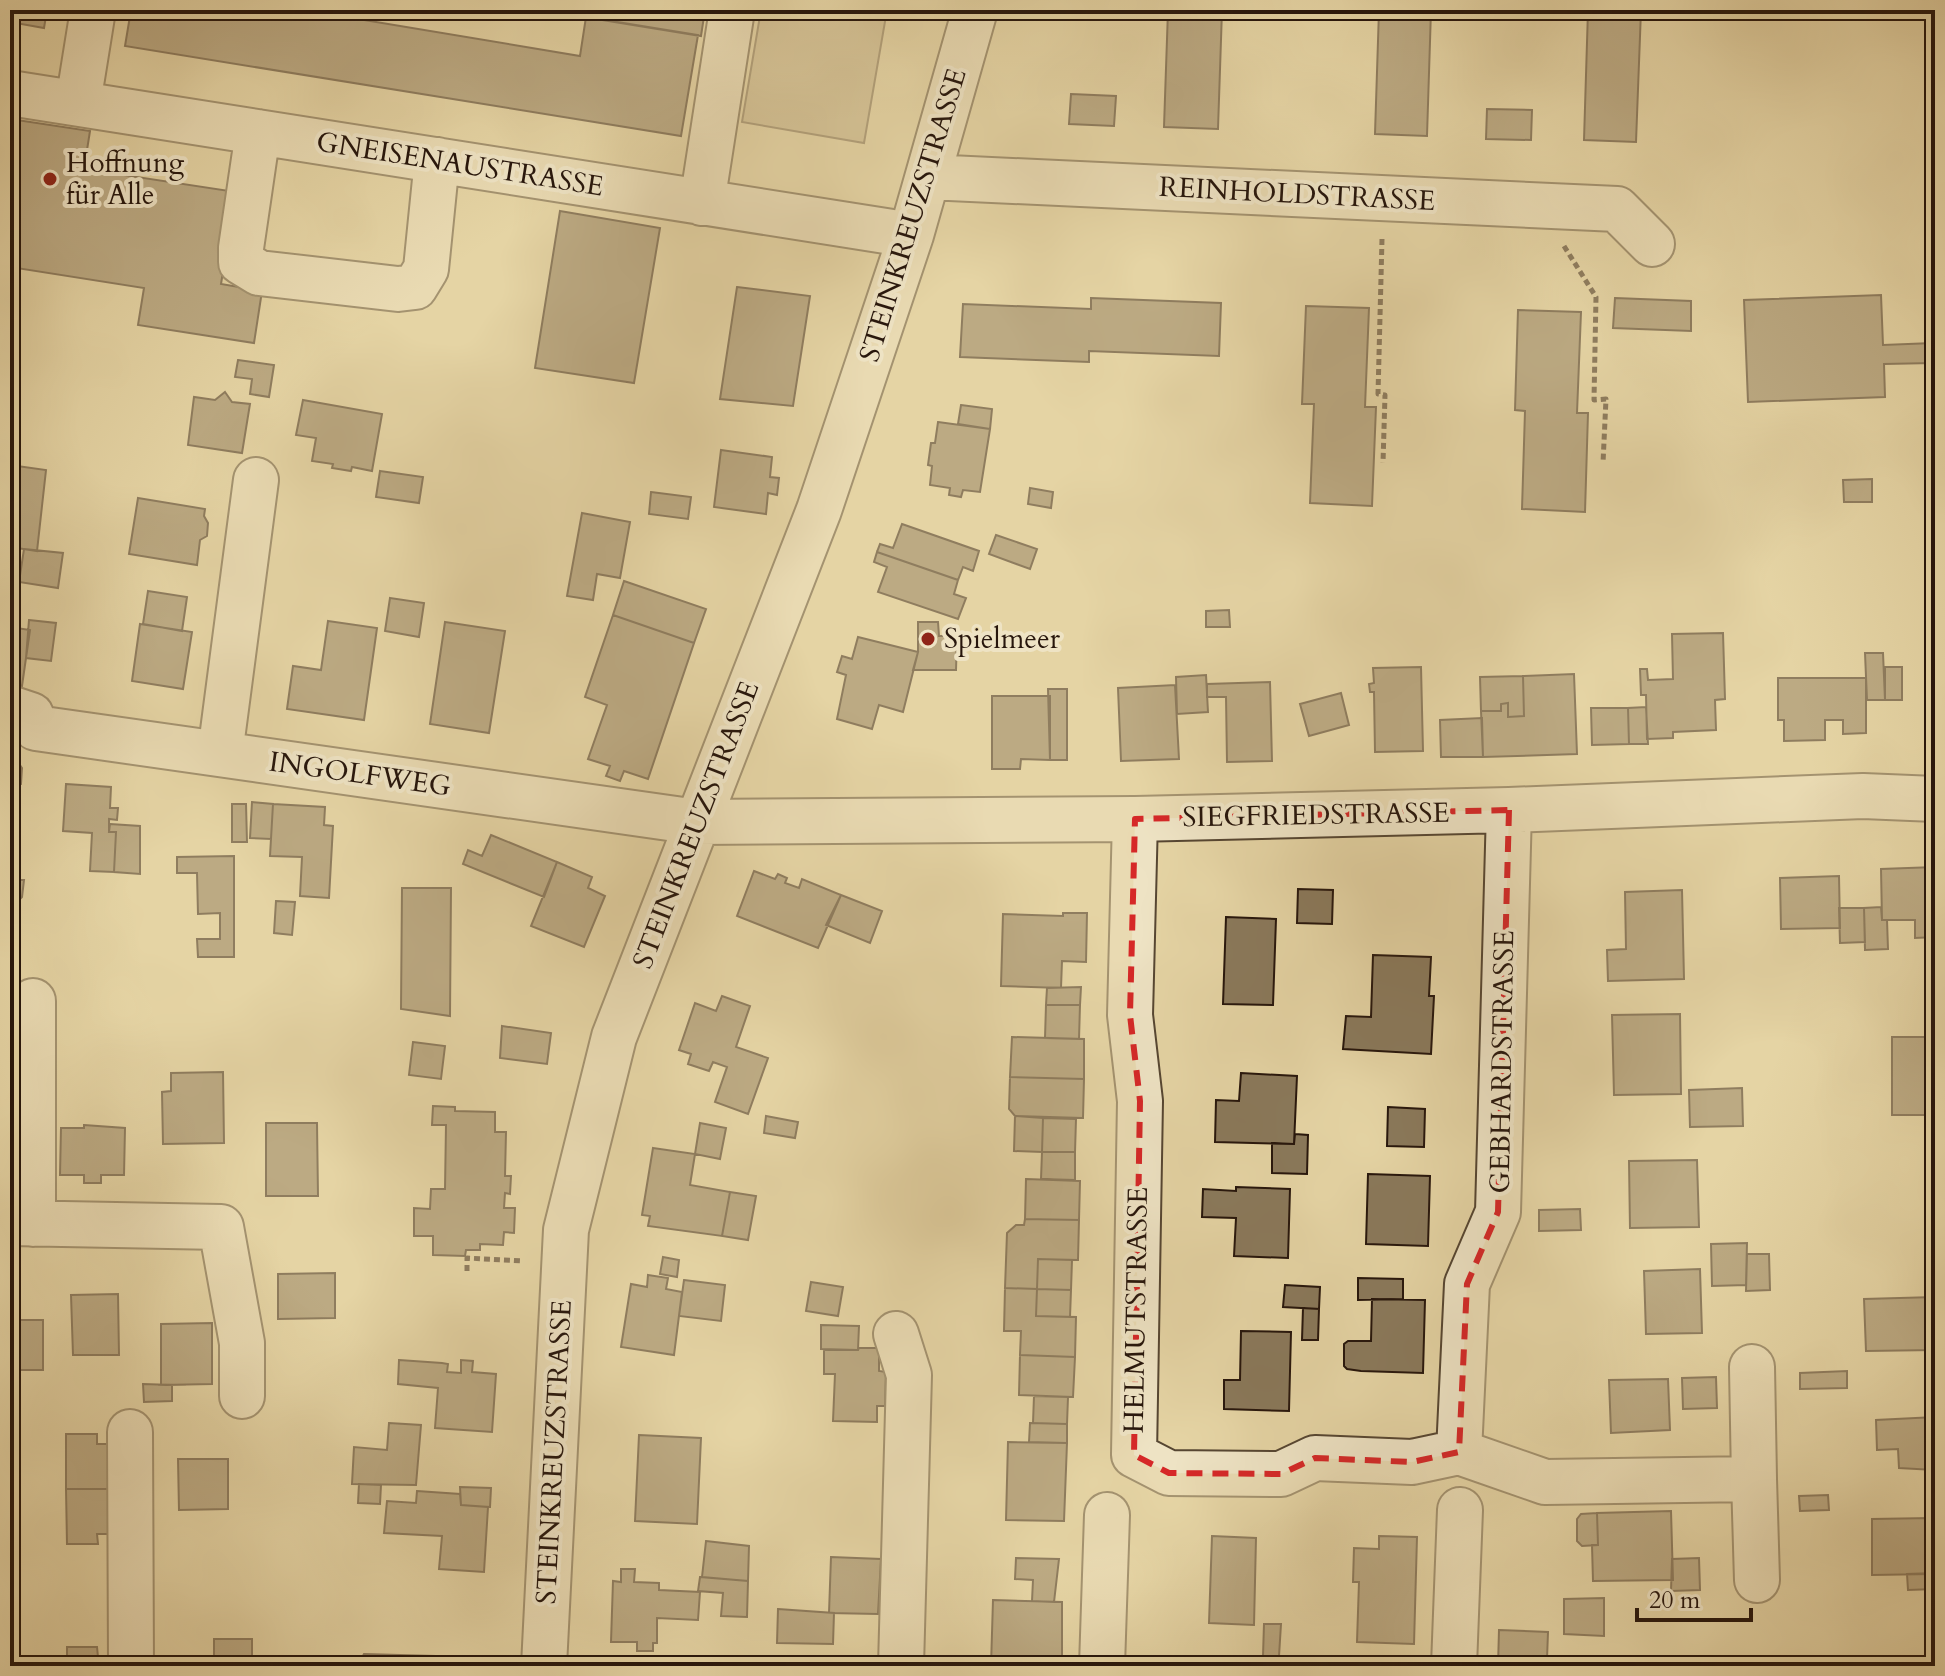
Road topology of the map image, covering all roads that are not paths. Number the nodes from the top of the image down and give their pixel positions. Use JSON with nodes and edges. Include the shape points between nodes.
{"nodes":[{"id":1,"x":93,"y":10,"type":"edge"},
{"id":2,"x":732,"y":10,"type":"edge"},
{"id":3,"x":975,"y":10,"type":"edge"},
{"id":4,"x":10,"y":93,"type":"edge"},
{"id":5,"x":78,"y":103,"type":"junction"},
{"id":6,"x":258,"y":132,"type":"junction"},
{"id":7,"x":437,"y":160,"type":"junction"},
{"id":8,"x":928,"y":177,"type":"junction"},
{"id":9,"x":702,"y":203,"type":"junction"},
{"id":10,"x":911,"y":235,"type":"junction"},
{"id":11,"x":1652,"y":244,"type":"dead end"},
{"id":12,"x":256,"y":480,"type":"dead end"},
{"id":13,"x":21,"y":712,"type":"edge"},
{"id":14,"x":220,"y":754,"type":"junction"},
{"id":15,"x":1935,"y":799,"type":"edge"},
{"id":16,"x":1509,"y":810,"type":"junction"},
{"id":17,"x":1135,"y":819,"type":"junction"},
{"id":18,"x":697,"y":822,"type":"junction"},
{"id":19,"x":33,"y":1001,"type":"dead end"},
{"id":20,"x":22,"y":1224,"type":"edge"},
{"id":21,"x":896,"y":1334,"type":"dead end"},
{"id":22,"x":1752,"y":1367,"type":"dead end"},
{"id":23,"x":242,"y":1396,"type":"dead end"},
{"id":24,"x":130,"y":1432,"type":"dead end"},
{"id":25,"x":1459,"y":1452,"type":"junction"},
{"id":26,"x":1754,"y":1479,"type":"junction"},
{"id":27,"x":1460,"y":1510,"type":"dead end"},
{"id":28,"x":1107,"y":1515,"type":"dead end"},
{"id":29,"x":1757,"y":1580,"type":"dead end"},
{"id":30,"x":131,"y":1666,"type":"edge"},
{"id":31,"x":544,"y":1666,"type":"edge"},
{"id":32,"x":901,"y":1666,"type":"edge"},
{"id":33,"x":1102,"y":1666,"type":"edge"},
{"id":34,"x":1454,"y":1666,"type":"edge"}],
"edges":[{"from":1,"to":5,"type":"street"},
{"from":2,"to":9,"type":"street"},
{"from":3,"to":8,"type":"street","name":"STEINKREUZSTRASSE"},
{"from":4,"to":5,"type":"street","name":"GNEISENAUSTRASSE"},
{"from":5,"to":6,"type":"street","name":"GNEISENAUSTRASSE"},
{"from":6,"to":7,"type":"street","name":"GNEISENAUSTRASSE"},
{"from":6,"to":7,"type":"street","via":[[241,262],[259,273],[415,287],[426,269]]},
{"from":7,"to":9,"type":"street","name":"GNEISENAUSTRASSE"},
{"from":8,"to":10,"type":"street","name":"STEINKREUZSTRASSE"},
{"from":8,"to":11,"type":"street","name":"REINHOLDSTRASSE","via":[[1617,209]]},
{"from":9,"to":10,"type":"street","name":"GNEISENAUSTRASSE"},
{"from":10,"to":18,"type":"street","name":"STEINKREUZSTRASSE","via":[[819,510]]},
{"from":12,"to":14,"type":"street"},
{"from":13,"to":14,"type":"street","name":"INGOLFWEG","via":[[36,728]]},
{"from":14,"to":18,"type":"street","name":"INGOLFWEG"},
{"from":15,"to":16,"type":"street","name":"SIEGFRIEDSTRASSE","via":[[1863,796]]},
{"from":16,"to":17,"type":"street","name":"SIEGFRIEDSTRASSE"},
{"from":16,"to":25,"type":"street","name":"GEBHARDSTRASSE","via":[[1498,1212],[1467,1284]]},
{"from":17,"to":18,"type":"street","name":"SIEGFRIEDSTRASSE"},
{"from":17,"to":25,"type":"street","name":"HELMUTSTRASSE","via":[[1130,1015],[1140,1101],[1134,1455],[1169,1473],[1281,1474],[1315,1458],[1412,1462]]},
{"from":18,"to":31,"type":"street","name":"STEINKREUZSTRASSE","via":[[614,1037],[566,1230]]},
{"from":19,"to":20,"type":"street"},
{"from":20,"to":23,"type":"street","via":[[221,1227],[242,1343]]},
{"from":21,"to":32,"type":"street","via":[[909,1375]]},
{"from":22,"to":26,"type":"street"},
{"from":24,"to":30,"type":"street"},
{"from":25,"to":26,"type":"street","via":[[1545,1482]]},
{"from":26,"to":29,"type":"street"},
{"from":27,"to":34,"type":"street"},
{"from":28,"to":33,"type":"street"}]}
